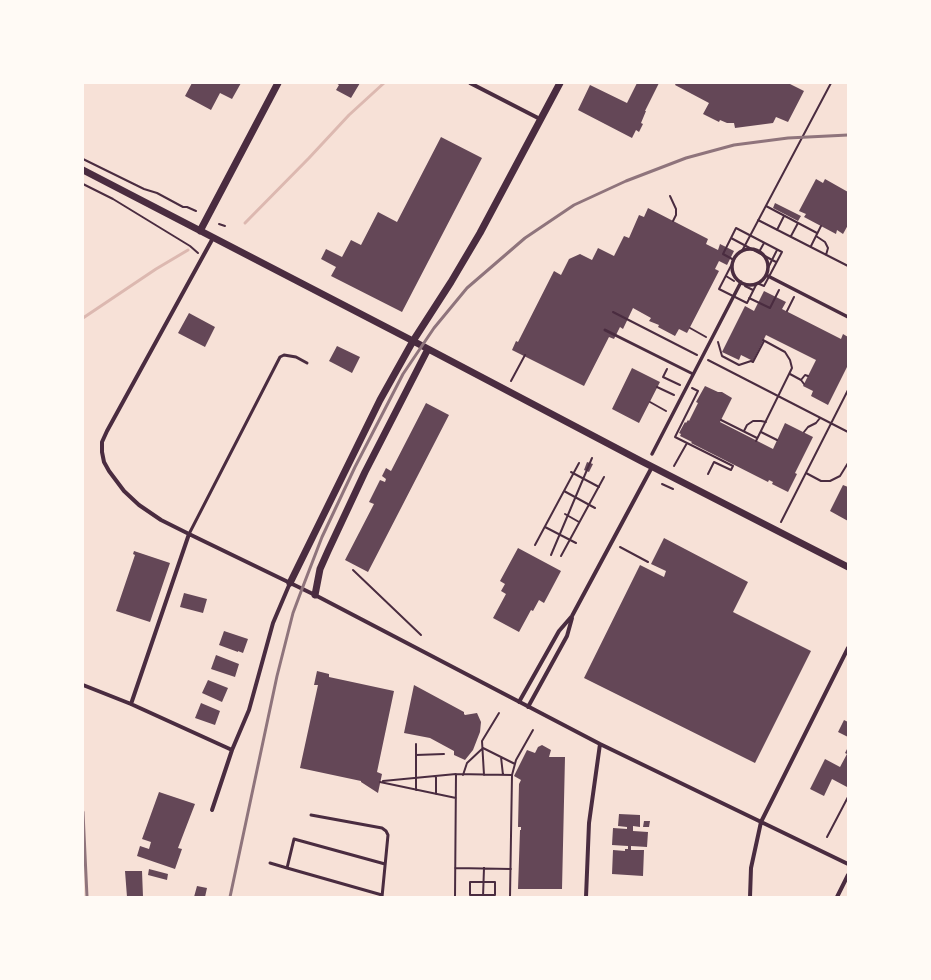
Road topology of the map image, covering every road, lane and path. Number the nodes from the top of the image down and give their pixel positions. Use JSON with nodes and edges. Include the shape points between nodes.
{"nodes":[{"id":1,"x":278,"y":83,"type":"edge"},
{"id":2,"x":470,"y":83,"type":"edge"},
{"id":3,"x":560,"y":83,"type":"edge"},
{"id":4,"x":831,"y":83,"type":"edge"},
{"id":5,"x":540,"y":119,"type":"junction"},
{"id":6,"x":83,"y":159,"type":"edge"},
{"id":7,"x":83,"y":170,"type":"edge"},
{"id":8,"x":83,"y":184,"type":"edge"},
{"id":9,"x":670,"y":196,"type":"dead end"},
{"id":10,"x":765,"y":208,"type":"junction"},
{"id":11,"x":196,"y":211,"type":"dead end"},
{"id":12,"x":784,"y":216,"type":"junction"},
{"id":13,"x":758,"y":220,"type":"junction"},
{"id":14,"x":673,"y":221,"type":"dead end"},
{"id":15,"x":798,"y":223,"type":"junction"},
{"id":16,"x":219,"y":224,"type":"dead end"},
{"id":17,"x":225,"y":226,"type":"dead end"},
{"id":18,"x":821,"y":226,"type":"dead end"},
{"id":19,"x":777,"y":230,"type":"junction"},
{"id":20,"x":200,"y":232,"type":"junction"},
{"id":21,"x":817,"y":233,"type":"junction"},
{"id":22,"x":750,"y":236,"type":"junction"},
{"id":23,"x":790,"y":236,"type":"junction"},
{"id":24,"x":816,"y":236,"type":"junction"},
{"id":25,"x":213,"y":238,"type":"junction"},
{"id":26,"x":731,"y":238,"type":"junction"},
{"id":27,"x":764,"y":243,"type":"junction"},
{"id":28,"x":745,"y":245,"type":"junction"},
{"id":29,"x":810,"y":247,"type":"junction"},
{"id":30,"x":777,"y":250,"type":"junction"},
{"id":31,"x":742,"y":251,"type":"junction"},
{"id":32,"x":758,"y":251,"type":"junction"},
{"id":33,"x":826,"y":255,"type":"junction"},
{"id":34,"x":202,"y":256,"type":"junction"},
{"id":35,"x":772,"y":259,"type":"junction"},
{"id":36,"x":734,"y":260,"type":"junction"},
{"id":37,"x":776,"y":262,"type":"junction"},
{"id":38,"x":848,"y":266,"type":"edge"},
{"id":39,"x":767,"y":269,"type":"junction"},
{"id":40,"x":767,"y":276,"type":"junction"},
{"id":41,"x":741,"y":282,"type":"junction"},
{"id":42,"x":757,"y":283,"type":"junction"},
{"id":43,"x":782,"y":283,"type":"junction"},
{"id":44,"x":797,"y":291,"type":"junction"},
{"id":45,"x":734,"y":296,"type":"junction"},
{"id":46,"x":749,"y":298,"type":"junction"},
{"id":47,"x":613,"y":312,"type":"dead end"},
{"id":48,"x":787,"y":312,"type":"dead end"},
{"id":49,"x":848,"y":317,"type":"edge"},
{"id":50,"x":690,"y":328,"type":"dead end"},
{"id":51,"x":605,"y":330,"type":"dead end"},
{"id":52,"x":711,"y":339,"type":"junction"},
{"id":53,"x":413,"y":341,"type":"junction"},
{"id":54,"x":428,"y":348,"type":"junction"},
{"id":55,"x":525,"y":355,"type":"dead end"},
{"id":56,"x":702,"y":357,"type":"junction"},
{"id":57,"x":307,"y":363,"type":"dead end"},
{"id":58,"x":670,"y":363,"type":"junction"},
{"id":59,"x":693,"y":374,"type":"junction"},
{"id":60,"x":790,"y":374,"type":"junction"},
{"id":61,"x":808,"y":376,"type":"dead end"},
{"id":62,"x":801,"y":380,"type":"junction"},
{"id":63,"x":511,"y":381,"type":"dead end"},
{"id":64,"x":804,"y":384,"type":"dead end"},
{"id":65,"x":658,"y":387,"type":"dead end"},
{"id":66,"x":686,"y":388,"type":"junction"},
{"id":67,"x":694,"y":389,"type":"dead end"},
{"id":68,"x":848,"y":390,"type":"edge"},
{"id":69,"x":779,"y":396,"type":"junction"},
{"id":70,"x":681,"y":398,"type":"junction"},
{"id":71,"x":650,"y":402,"type":"dead end"},
{"id":72,"x":673,"y":414,"type":"junction"},
{"id":73,"x":820,"y":418,"type":"junction"},
{"id":74,"x":721,"y":420,"type":"dead end"},
{"id":75,"x":766,"y":422,"type":"junction"},
{"id":76,"x":831,"y":423,"type":"junction"},
{"id":77,"x":744,"y":431,"type":"junction"},
{"id":78,"x":761,"y":432,"type":"junction"},
{"id":79,"x":804,"y":432,"type":"dead end"},
{"id":80,"x":848,"y":432,"type":"edge"},
{"id":81,"x":777,"y":440,"type":"dead end"},
{"id":82,"x":687,"y":443,"type":"junction"},
{"id":83,"x":652,"y":454,"type":"dead end"},
{"id":84,"x":592,"y":458,"type":"dead end"},
{"id":85,"x":579,"y":463,"type":"dead end"},
{"id":86,"x":848,"y":463,"type":"edge"},
{"id":87,"x":674,"y":466,"type":"dead end"},
{"id":88,"x":652,"y":467,"type":"junction"},
{"id":89,"x":572,"y":472,"type":"junction"},
{"id":90,"x":806,"y":473,"type":"junction"},
{"id":91,"x":708,"y":474,"type":"dead end"},
{"id":92,"x":604,"y":477,"type":"dead end"},
{"id":93,"x":583,"y":478,"type":"junction"},
{"id":94,"x":662,"y":484,"type":"dead end"},
{"id":95,"x":599,"y":487,"type":"junction"},
{"id":96,"x":673,"y":489,"type":"dead end"},
{"id":97,"x":564,"y":491,"type":"junction"},
{"id":98,"x":575,"y":497,"type":"junction"},
{"id":99,"x":589,"y":505,"type":"junction"},
{"id":100,"x":595,"y":508,"type":"dead end"},
{"id":101,"x":566,"y":515,"type":"junction"},
{"id":102,"x":579,"y":522,"type":"junction"},
{"id":103,"x":781,"y":522,"type":"dead end"},
{"id":104,"x":545,"y":526,"type":"junction"},
{"id":105,"x":188,"y":534,"type":"junction"},
{"id":106,"x":560,"y":534,"type":"junction"},
{"id":107,"x":570,"y":540,"type":"junction"},
{"id":108,"x":576,"y":543,"type":"dead end"},
{"id":109,"x":535,"y":545,"type":"dead end"},
{"id":110,"x":620,"y":547,"type":"dead end"},
{"id":111,"x":551,"y":554,"type":"dead end"},
{"id":112,"x":561,"y":556,"type":"dead end"},
{"id":113,"x":648,"y":562,"type":"dead end"},
{"id":114,"x":848,"y":567,"type":"edge"},
{"id":115,"x":353,"y":570,"type":"dead end"},
{"id":116,"x":290,"y":583,"type":"junction"},
{"id":117,"x":315,"y":595,"type":"junction"},
{"id":118,"x":572,"y":616,"type":"junction"},
{"id":119,"x":421,"y":636,"type":"dead end"},
{"id":120,"x":848,"y":648,"type":"edge"},
{"id":121,"x":83,"y":685,"type":"edge"},
{"id":122,"x":519,"y":702,"type":"junction"},
{"id":123,"x":131,"y":704,"type":"junction"},
{"id":124,"x":528,"y":707,"type":"junction"},
{"id":125,"x":499,"y":713,"type":"dead end"},
{"id":126,"x":533,"y":730,"type":"dead end"},
{"id":127,"x":416,"y":744,"type":"dead end"},
{"id":128,"x":600,"y":744,"type":"junction"},
{"id":129,"x":483,"y":748,"type":"junction"},
{"id":130,"x":232,"y":750,"type":"junction"},
{"id":131,"x":444,"y":754,"type":"dead end"},
{"id":132,"x":416,"y":755,"type":"junction"},
{"id":133,"x":501,"y":757,"type":"junction"},
{"id":134,"x":515,"y":764,"type":"junction"},
{"id":135,"x":456,"y":774,"type":"junction"},
{"id":136,"x":463,"y":774,"type":"junction"},
{"id":137,"x":484,"y":775,"type":"junction"},
{"id":138,"x":503,"y":775,"type":"junction"},
{"id":139,"x":512,"y":775,"type":"junction"},
{"id":140,"x":436,"y":776,"type":"junction"},
{"id":141,"x":416,"y":778,"type":"junction"},
{"id":142,"x":416,"y":790,"type":"junction"},
{"id":143,"x":436,"y":794,"type":"junction"},
{"id":144,"x":848,"y":797,"type":"edge"},
{"id":145,"x":456,"y":798,"type":"junction"},
{"id":146,"x":212,"y":810,"type":"dead end"},
{"id":147,"x":311,"y":815,"type":"dead end"},
{"id":148,"x":761,"y":822,"type":"junction"},
{"id":149,"x":827,"y":837,"type":"dead end"},
{"id":150,"x":270,"y":863,"type":"dead end"},
{"id":151,"x":385,"y":864,"type":"junction"},
{"id":152,"x":848,"y":864,"type":"edge"},
{"id":153,"x":287,"y":868,"type":"junction"},
{"id":154,"x":455,"y":868,"type":"junction"},
{"id":155,"x":484,"y":868,"type":"junction"},
{"id":156,"x":511,"y":869,"type":"junction"},
{"id":157,"x":848,"y":874,"type":"edge"},
{"id":158,"x":483,"y":882,"type":"junction"},
{"id":159,"x":382,"y":896,"type":"edge"},
{"id":160,"x":483,"y":896,"type":"edge"},
{"id":161,"x":455,"y":897,"type":"edge"},
{"id":162,"x":510,"y":897,"type":"edge"},
{"id":163,"x":586,"y":897,"type":"edge"},
{"id":164,"x":750,"y":897,"type":"edge"},
{"id":165,"x":837,"y":897,"type":"edge"}],
"edges":[{"from":1,"to":20,"type":"street"},
{"from":2,"to":5,"type":"street"},
{"from":3,"to":5,"type":"street"},
{"from":4,"to":10,"type":"path"},
{"from":5,"to":53,"type":"street","via":[[480,233]]},
{"from":6,"to":11,"type":"path"},
{"from":7,"to":20,"type":"street"},
{"from":8,"to":34,"type":"path","via":[[113,198]]},
{"from":9,"to":14,"type":"path","via":[[676,209]]},
{"from":10,"to":12,"type":"path"},
{"from":10,"to":13,"type":"path"},
{"from":12,"to":15,"type":"path"},
{"from":12,"to":19,"type":"path"},
{"from":13,"to":19,"type":"path"},
{"from":13,"to":22,"type":"path"},
{"from":15,"to":21,"type":"path"},
{"from":15,"to":23,"type":"path"},
{"from":16,"to":17,"type":"path"},
{"from":18,"to":21,"type":"path"},
{"from":19,"to":23,"type":"path"},
{"from":20,"to":25,"type":"street"},
{"from":21,"to":24,"type":"path"},
{"from":22,"to":26,"type":"path","via":[[736,228]]},
{"from":22,"to":27,"type":"path"},
{"from":22,"to":28,"type":"path"},
{"from":23,"to":29,"type":"path"},
{"from":24,"to":29,"type":"path"},
{"from":24,"to":33,"type":"path","via":[[825,242],[828,248]]},
{"from":25,"to":34,"type":"street"},
{"from":25,"to":53,"type":"street"},
{"from":26,"to":28,"type":"path"},
{"from":26,"to":36,"type":"path","via":[[723,254]]},
{"from":27,"to":30,"type":"path"},
{"from":27,"to":32,"type":"path"},
{"from":28,"to":31,"type":"path"},
{"from":28,"to":32,"type":"path"},
{"from":29,"to":33,"type":"path"},
{"from":30,"to":35,"type":"path"},
{"from":30,"to":37,"type":"path","via":[[782,252]]},
{"from":31,"to":32,"type":"street"},
{"from":31,"to":36,"type":"street"},
{"from":32,"to":35,"type":"path"},
{"from":32,"to":39,"type":"street","via":[[765,258]]},
{"from":33,"to":38,"type":"path"},
{"from":34,"to":105,"type":"street","via":[[102,442],[104,462],[124,491],[161,520]]},
{"from":35,"to":37,"type":"path"},
{"from":35,"to":39,"type":"path"},
{"from":36,"to":41,"type":"street","via":[[733,273]]},
{"from":36,"to":45,"type":"path","via":[[719,288]]},
{"from":37,"to":40,"type":"path"},
{"from":39,"to":40,"type":"street"},
{"from":40,"to":42,"type":"street"},
{"from":40,"to":42,"type":"path","via":[[764,286]]},
{"from":40,"to":43,"type":"street"},
{"from":41,"to":42,"type":"street","via":[[750,285]]},
{"from":41,"to":45,"type":"street"},
{"from":42,"to":46,"type":"path"},
{"from":43,"to":44,"type":"street"},
{"from":43,"to":46,"type":"path","via":[[770,308]]},
{"from":44,"to":48,"type":"path"},
{"from":44,"to":49,"type":"street"},
{"from":45,"to":46,"type":"path","via":[[746,303]]},
{"from":45,"to":52,"type":"street"},
{"from":47,"to":56,"type":"path"},
{"from":50,"to":52,"type":"path"},
{"from":51,"to":58,"type":"lane"},
{"from":52,"to":56,"type":"street"},
{"from":52,"to":60,"type":"path","via":[[718,342],[722,356],[739,365],[753,362],[764,341],[788,355],[792,368]]},
{"from":53,"to":54,"type":"street"},
{"from":53,"to":116,"type":"street","via":[[380,400]]},
{"from":54,"to":88,"type":"street"},
{"from":54,"to":117,"type":"street","via":[[328,551],[320,569]]},
{"from":55,"to":63,"type":"path"},
{"from":56,"to":59,"type":"street"},
{"from":56,"to":69,"type":"path"},
{"from":57,"to":105,"type":"lane","via":[[296,357],[280,357]]},
{"from":58,"to":59,"type":"lane"},
{"from":58,"to":66,"type":"path","via":[[663,377]]},
{"from":59,"to":66,"type":"street"},
{"from":60,"to":62,"type":"path"},
{"from":60,"to":69,"type":"path"},
{"from":61,"to":62,"type":"path","via":[[805,375]]},
{"from":62,"to":64,"type":"path"},
{"from":65,"to":70,"type":"path"},
{"from":66,"to":70,"type":"street"},
{"from":67,"to":82,"type":"path","via":[[698,391],[675,437]]},
{"from":68,"to":76,"type":"path"},
{"from":69,"to":73,"type":"path"},
{"from":69,"to":75,"type":"path"},
{"from":70,"to":72,"type":"street"},
{"from":71,"to":72,"type":"path"},
{"from":72,"to":83,"type":"street"},
{"from":73,"to":76,"type":"path"},
{"from":73,"to":79,"type":"path"},
{"from":74,"to":77,"type":"path"},
{"from":75,"to":77,"type":"path","via":[[753,421]]},
{"from":75,"to":78,"type":"path"},
{"from":76,"to":80,"type":"path"},
{"from":76,"to":90,"type":"path"},
{"from":77,"to":78,"type":"path","via":[[757,440]]},
{"from":78,"to":81,"type":"path"},
{"from":82,"to":87,"type":"path"},
{"from":82,"to":91,"type":"path","via":[[733,466],[730,470],[714,462]]},
{"from":84,"to":93,"type":"path"},
{"from":85,"to":89,"type":"path"},
{"from":86,"to":90,"type":"path","via":[[840,476],[830,481],[821,481]]},
{"from":88,"to":114,"type":"street"},
{"from":88,"to":118,"type":"street"},
{"from":89,"to":93,"type":"path"},
{"from":89,"to":97,"type":"path"},
{"from":90,"to":103,"type":"path"},
{"from":92,"to":95,"type":"path"},
{"from":93,"to":95,"type":"path"},
{"from":93,"to":98,"type":"path"},
{"from":94,"to":96,"type":"path"},
{"from":95,"to":99,"type":"path"},
{"from":97,"to":98,"type":"path"},
{"from":97,"to":104,"type":"path"},
{"from":98,"to":99,"type":"path"},
{"from":98,"to":101,"type":"path"},
{"from":99,"to":100,"type":"path"},
{"from":99,"to":102,"type":"path"},
{"from":101,"to":102,"type":"path"},
{"from":101,"to":106,"type":"path"},
{"from":102,"to":107,"type":"path"},
{"from":104,"to":106,"type":"path"},
{"from":104,"to":109,"type":"path"},
{"from":105,"to":116,"type":"street"},
{"from":105,"to":123,"type":"street"},
{"from":106,"to":107,"type":"path"},
{"from":106,"to":111,"type":"path"},
{"from":107,"to":108,"type":"path"},
{"from":107,"to":112,"type":"path"},
{"from":110,"to":113,"type":"path"},
{"from":115,"to":119,"type":"path"},
{"from":116,"to":117,"type":"street"},
{"from":116,"to":130,"type":"street","via":[[273,623],[249,710]]},
{"from":117,"to":122,"type":"street"},
{"from":118,"to":122,"type":"street","via":[[559,631]]},
{"from":118,"to":124,"type":"street","via":[[567,636]]},
{"from":120,"to":148,"type":"street"},
{"from":121,"to":123,"type":"street"},
{"from":122,"to":124,"type":"street"},
{"from":123,"to":130,"type":"street"},
{"from":124,"to":128,"type":"street"},
{"from":125,"to":129,"type":"path","via":[[482,741]]},
{"from":126,"to":134,"type":"path"},
{"from":127,"to":132,"type":"path"},
{"from":128,"to":148,"type":"street"},
{"from":128,"to":163,"type":"street","via":[[590,823]]},
{"from":129,"to":133,"type":"path"},
{"from":129,"to":136,"type":"path","via":[[468,763]]},
{"from":129,"to":137,"type":"path"},
{"from":130,"to":146,"type":"street"},
{"from":131,"to":132,"type":"path"},
{"from":132,"to":141,"type":"path"},
{"from":133,"to":134,"type":"path"},
{"from":133,"to":138,"type":"path"},
{"from":134,"to":139,"type":"path"},
{"from":135,"to":136,"type":"path"},
{"from":135,"to":140,"type":"path"},
{"from":135,"to":145,"type":"path"},
{"from":136,"to":137,"type":"path"},
{"from":137,"to":138,"type":"path"},
{"from":138,"to":139,"type":"path"},
{"from":139,"to":156,"type":"path"},
{"from":140,"to":141,"type":"path"},
{"from":140,"to":143,"type":"path"},
{"from":141,"to":142,"type":"path"},
{"from":141,"to":142,"type":"path","via":[[380,782]]},
{"from":142,"to":143,"type":"path"},
{"from":143,"to":145,"type":"path"},
{"from":144,"to":149,"type":"path"},
{"from":145,"to":154,"type":"path"},
{"from":147,"to":151,"type":"lane","via":[[382,828],[388,835]]},
{"from":148,"to":152,"type":"street"},
{"from":148,"to":164,"type":"street","via":[[751,868]]},
{"from":150,"to":153,"type":"lane"},
{"from":151,"to":153,"type":"lane","via":[[294,839]]},
{"from":151,"to":159,"type":"lane"},
{"from":153,"to":159,"type":"lane"},
{"from":154,"to":155,"type":"path"},
{"from":154,"to":161,"type":"path"},
{"from":155,"to":156,"type":"path"},
{"from":155,"to":158,"type":"path"},
{"from":156,"to":162,"type":"path"},
{"from":157,"to":165,"type":"street"},
{"from":158,"to":160,"type":"path"},
{"from":158,"to":160,"type":"path","via":[[470,882],[470,895]]},
{"from":158,"to":160,"type":"path","via":[[496,882],[496,896]]}]}
